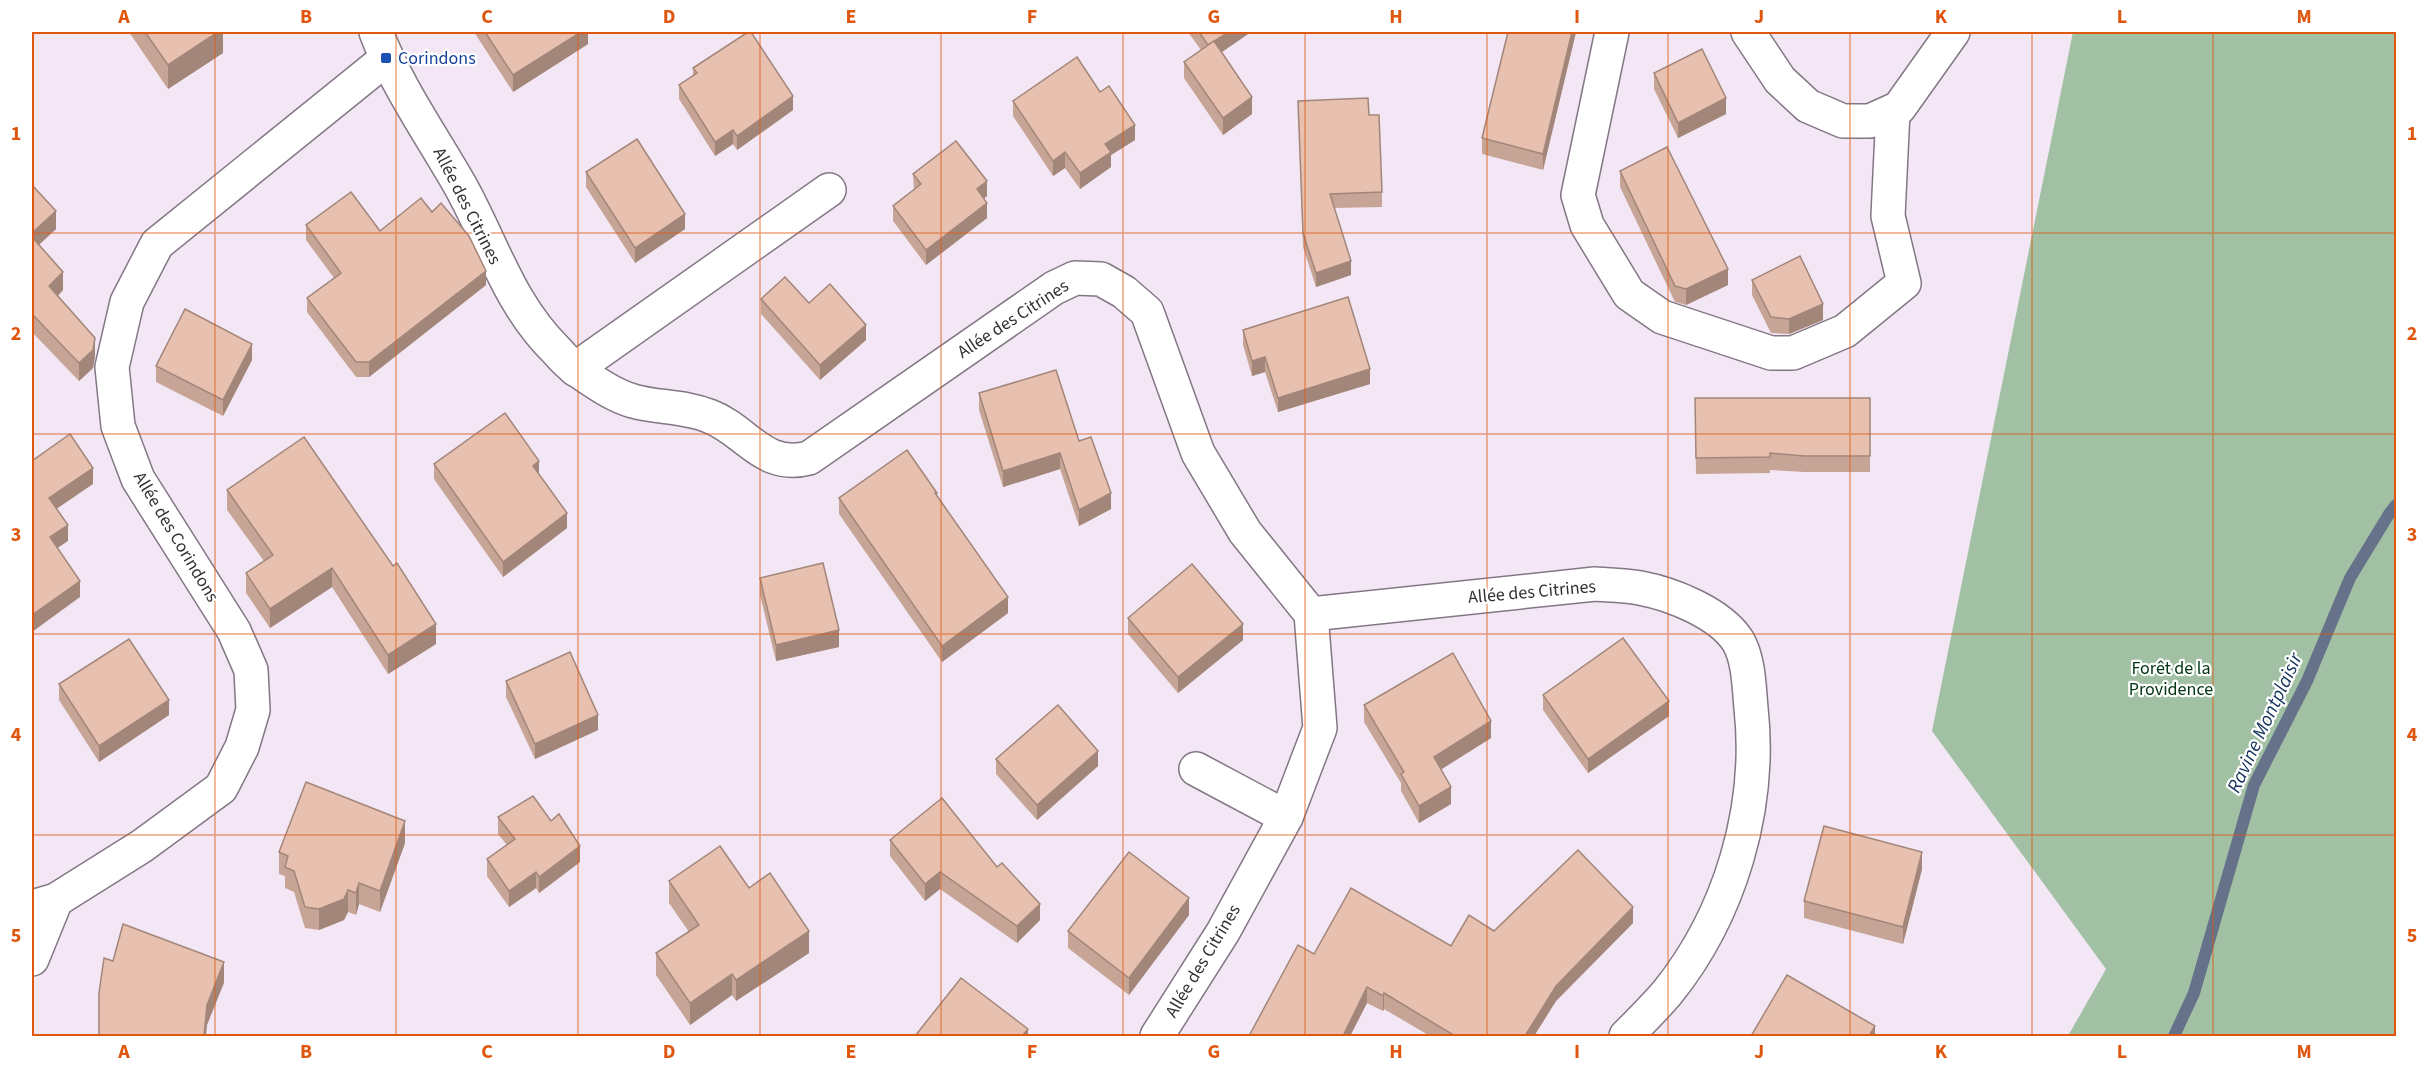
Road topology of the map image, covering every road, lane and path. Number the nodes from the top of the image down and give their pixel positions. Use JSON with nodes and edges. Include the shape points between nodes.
{"nodes":[{"id":1,"x":1612,"y":32,"type":"edge"},
{"id":2,"x":1748,"y":32,"type":"edge"},
{"id":3,"x":1953,"y":32,"type":"edge"},
{"id":4,"x":381,"y":45,"type":"edge"},
{"id":5,"x":1893,"y":111,"type":"junction"},
{"id":6,"x":829,"y":190,"type":"dead end"},
{"id":7,"x":575,"y":369,"type":"junction"},
{"id":8,"x":1311,"y":614,"type":"junction"},
{"id":9,"x":1196,"y":769,"type":"dead end"},
{"id":10,"x":1286,"y":817,"type":"junction"},
{"id":11,"x":44,"y":904,"type":"edge"},
{"id":12,"x":32,"y":959,"type":"edge"},
{"id":13,"x":1157,"y":1036,"type":"edge"},
{"id":14,"x":1626,"y":1036,"type":"edge"}],
"edges":[{"from":1,"to":5,"type":"street","via":[[1578,195],[1587,225],[1629,294],[1662,317],[1772,353],[1793,354],[1845,331],[1904,283],[1888,216]]},
{"from":2,"to":5,"type":"street","via":[[1780,80],[1808,106],[1843,121],[1870,121]]},
{"from":3,"to":5,"type":"street"},
{"from":4,"to":7,"type":"street","name":"Allée des Citrines","via":[[462,189],[506,282],[537,331]]},
{"from":4,"to":11,"type":"street","name":"Allée des Corindons","via":[[157,244],[127,302],[112,367],[118,426],[138,479],[234,631],[251,670],[253,710],[242,747],[221,788],[142,846]]},
{"from":6,"to":7,"type":"street"},
{"from":7,"to":8,"type":"street","name":"Allée des Citrines","via":[[632,401],[710,416],[765,454],[794,462],[809,458],[1054,288],[1075,278],[1101,279],[1147,312],[1198,453],[1245,532]]},
{"from":8,"to":10,"type":"street","name":"Allée des Citrines","via":[[1320,728]]},
{"from":8,"to":14,"type":"street","name":"Allée des Citrines","via":[[1595,584],[1640,588],[1687,602],[1714,618],[1738,642],[1747,671],[1754,732],[1748,802],[1734,871],[1706,935],[1667,993]]},
{"from":9,"to":10,"type":"street"},
{"from":10,"to":13,"type":"street","name":"Allée des Citrines","via":[[1223,932]]},
{"from":11,"to":12,"type":"street"}]}
